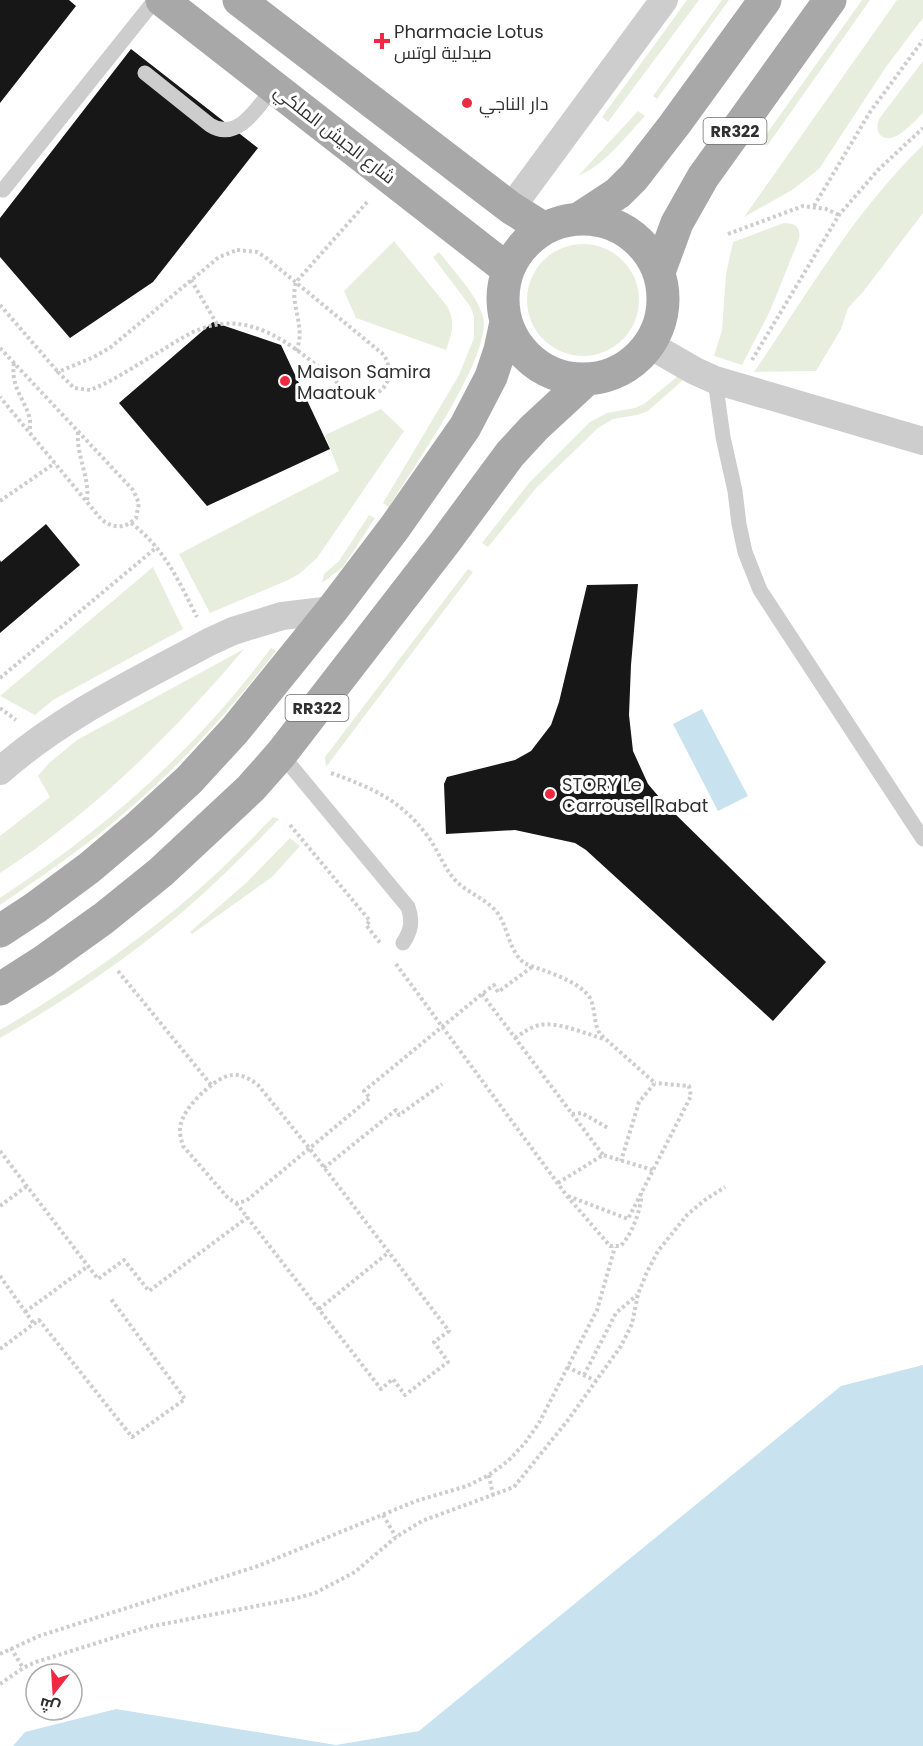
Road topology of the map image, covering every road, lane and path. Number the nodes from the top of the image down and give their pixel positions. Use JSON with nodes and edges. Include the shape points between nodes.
{"nodes":[{"id":1,"x":155,"y":0,"type":"edge"},
{"id":2,"x":162,"y":0,"type":"edge"},
{"id":3,"x":239,"y":0,"type":"edge"},
{"id":4,"x":664,"y":0,"type":"edge"},
{"id":5,"x":765,"y":0,"type":"edge"},
{"id":6,"x":830,"y":0,"type":"edge"},
{"id":7,"x":923,"y":40,"type":"edge"},
{"id":8,"x":145,"y":73,"type":"dead end"},
{"id":9,"x":274,"y":87,"type":"junction"},
{"id":10,"x":923,"y":128,"type":"edge"},
{"id":11,"x":3,"y":190,"type":"dead end"},
{"id":12,"x":370,"y":198,"type":"dead end"},
{"id":13,"x":814,"y":206,"type":"junction"},
{"id":14,"x":511,"y":208,"type":"junction"},
{"id":15,"x":839,"y":215,"type":"junction"},
{"id":16,"x":580,"y":219,"type":"junction"},
{"id":17,"x":543,"y":228,"type":"junction"},
{"id":18,"x":728,"y":234,"type":"dead end"},
{"id":19,"x":507,"y":269,"type":"junction"},
{"id":20,"x":659,"y":272,"type":"junction"},
{"id":21,"x":191,"y":280,"type":"junction"},
{"id":22,"x":296,"y":282,"type":"junction"},
{"id":23,"x":0,"y":305,"type":"edge"},
{"id":24,"x":506,"y":322,"type":"junction"},
{"id":25,"x":217,"y":324,"type":"junction"},
{"id":26,"x":648,"y":344,"type":"junction"},
{"id":27,"x":0,"y":348,"type":"edge"},
{"id":28,"x":296,"y":351,"type":"junction"},
{"id":29,"x":14,"y":363,"type":"junction"},
{"id":30,"x":58,"y":372,"type":"junction"},
{"id":31,"x":587,"y":379,"type":"junction"},
{"id":32,"x":727,"y":384,"type":"junction"},
{"id":33,"x":0,"y":397,"type":"edge"},
{"id":34,"x":78,"y":431,"type":"junction"},
{"id":35,"x":29,"y":432,"type":"junction"},
{"id":36,"x":923,"y":441,"type":"edge"},
{"id":37,"x":55,"y":463,"type":"junction"},
{"id":38,"x":0,"y":501,"type":"edge"},
{"id":39,"x":87,"y":502,"type":"junction"},
{"id":40,"x":131,"y":523,"type":"junction"},
{"id":41,"x":157,"y":547,"type":"junction"},
{"id":42,"x":332,"y":610,"type":"junction"},
{"id":43,"x":200,"y":623,"type":"dead end"},
{"id":44,"x":0,"y":678,"type":"edge"},
{"id":45,"x":0,"y":708,"type":"edge"},
{"id":46,"x":17,"y":721,"type":"dead end"},
{"id":47,"x":281,"y":754,"type":"junction"},
{"id":48,"x":0,"y":771,"type":"edge"},
{"id":49,"x":332,"y":773,"type":"dead end"},
{"id":50,"x":290,"y":825,"type":"dead end"},
{"id":51,"x":923,"y":839,"type":"edge"},
{"id":52,"x":0,"y":931,"type":"edge"},
{"id":53,"x":403,"y":943,"type":"dead end"},
{"id":54,"x":387,"y":952,"type":"dead end"},
{"id":55,"x":394,"y":962,"type":"dead end"},
{"id":56,"x":532,"y":967,"type":"junction"},
{"id":57,"x":118,"y":971,"type":"dead end"},
{"id":58,"x":0,"y":989,"type":"edge"},
{"id":59,"x":482,"y":994,"type":"junction"},
{"id":60,"x":444,"y":1026,"type":"junction"},
{"id":61,"x":515,"y":1039,"type":"junction"},
{"id":62,"x":604,"y":1039,"type":"junction"},
{"id":63,"x":655,"y":1083,"type":"junction"},
{"id":64,"x":442,"y":1084,"type":"dead end"},
{"id":65,"x":212,"y":1086,"type":"junction"},
{"id":66,"x":572,"y":1114,"type":"junction"},
{"id":67,"x":608,"y":1128,"type":"dead end"},
{"id":68,"x":310,"y":1149,"type":"junction"},
{"id":69,"x":0,"y":1150,"type":"edge"},
{"id":70,"x":603,"y":1155,"type":"junction"},
{"id":71,"x":621,"y":1161,"type":"junction"},
{"id":72,"x":324,"y":1167,"type":"junction"},
{"id":73,"x":653,"y":1170,"type":"junction"},
{"id":74,"x":558,"y":1183,"type":"junction"},
{"id":75,"x":27,"y":1186,"type":"junction"},
{"id":76,"x":725,"y":1187,"type":"dead end"},
{"id":77,"x":641,"y":1193,"type":"junction"},
{"id":78,"x":567,"y":1196,"type":"junction"},
{"id":79,"x":236,"y":1203,"type":"junction"},
{"id":80,"x":0,"y":1206,"type":"edge"},
{"id":81,"x":248,"y":1217,"type":"junction"},
{"id":82,"x":615,"y":1247,"type":"junction"},
{"id":83,"x":388,"y":1252,"type":"junction"},
{"id":84,"x":88,"y":1266,"type":"junction"},
{"id":85,"x":0,"y":1276,"type":"edge"},
{"id":86,"x":638,"y":1294,"type":"junction"},
{"id":87,"x":111,"y":1299,"type":"dead end"},
{"id":88,"x":320,"y":1309,"type":"junction"},
{"id":89,"x":25,"y":1312,"type":"junction"},
{"id":90,"x":34,"y":1324,"type":"junction"},
{"id":91,"x":0,"y":1349,"type":"edge"},
{"id":92,"x":567,"y":1367,"type":"junction"},
{"id":93,"x":584,"y":1375,"type":"junction"},
{"id":94,"x":596,"y":1381,"type":"junction"},
{"id":95,"x":489,"y":1475,"type":"junction"},
{"id":96,"x":493,"y":1495,"type":"junction"},
{"id":97,"x":383,"y":1514,"type":"junction"},
{"id":98,"x":396,"y":1537,"type":"junction"},
{"id":99,"x":11,"y":1648,"type":"junction"},
{"id":100,"x":0,"y":1654,"type":"edge"},
{"id":101,"x":23,"y":1668,"type":"junction"},
{"id":102,"x":0,"y":1684,"type":"edge"}],
"edges":[{"from":1,"to":11,"type":"lane"},
{"from":2,"to":9,"type":"main road","name":"شارع الجيش الملكي"},
{"from":3,"to":14,"type":"main road"},
{"from":4,"to":14,"type":"street"},
{"from":5,"to":16,"type":"main road","number":"RR322","via":[[634,177]]},
{"from":6,"to":20,"type":"main road","number":"RR322","via":[[703,177],[677,223]]},
{"from":7,"to":13,"type":"path","via":[[870,112]]},
{"from":8,"to":9,"type":"lane","via":[[210,125],[223,130],[242,124]]},
{"from":9,"to":19,"type":"main road","name":"شارع الجيش الملكي"},
{"from":10,"to":15,"type":"path","via":[[878,170]]},
{"from":12,"to":22,"type":"path"},
{"from":13,"to":15,"type":"path"},
{"from":13,"to":18,"type":"path","via":[[792,209]]},
{"from":14,"to":17,"type":"main road"},
{"from":15,"to":32,"type":"path","via":[[749,365]]},
{"from":16,"to":17,"type":"main road","number":"RR322"},
{"from":16,"to":20,"type":"main road","number":"RR322","via":[[605,222],[629,232],[647,250]]},
{"from":17,"to":19,"type":"main road","number":"RR322","via":[[528,239]]},
{"from":19,"to":24,"type":"main road","number":"RR322","via":[[502,305]]},
{"from":20,"to":26,"type":"main road","number":"RR322","via":[[663,307],[660,324]]},
{"from":21,"to":22,"type":"path","via":[[219,257],[237,250],[257,252]]},
{"from":21,"to":25,"type":"path"},
{"from":21,"to":30,"type":"path","via":[[111,347]]},
{"from":22,"to":28,"type":"path","via":[[294,295],[301,335]]},
{"from":22,"to":28,"type":"path","via":[[384,355],[389,364],[386,384],[370,396],[359,396]]},
{"from":23,"to":30,"type":"path"},
{"from":24,"to":31,"type":"main road","number":"RR322","via":[[523,353],[537,365],[569,378]]},
{"from":24,"to":42,"type":"main road","number":"RR322","via":[[491,377],[465,427]]},
{"from":25,"to":28,"type":"path","via":[[239,323],[260,328]]},
{"from":25,"to":30,"type":"path","via":[[196,330],[90,390],[74,388]]},
{"from":26,"to":31,"type":"main road","number":"RR322","via":[[625,368]]},
{"from":26,"to":32,"type":"street"},
{"from":27,"to":29,"type":"path"},
{"from":29,"to":34,"type":"path"},
{"from":29,"to":35,"type":"path","via":[[14,382],[30,418]]},
{"from":31,"to":47,"type":"main road","number":"RR322","via":[[510,454]]},
{"from":32,"to":36,"type":"street"},
{"from":32,"to":51,"type":"lane","via":[[723,437],[743,543],[760,590]]},
{"from":33,"to":35,"type":"path"},
{"from":34,"to":39,"type":"path"},
{"from":34,"to":40,"type":"path","via":[[137,496],[139,511]]},
{"from":35,"to":37,"type":"path"},
{"from":37,"to":38,"type":"path"},
{"from":37,"to":39,"type":"path"},
{"from":39,"to":40,"type":"path","via":[[107,524],[115,527]]},
{"from":40,"to":41,"type":"path"},
{"from":41,"to":43,"type":"path"},
{"from":41,"to":44,"type":"path"},
{"from":42,"to":48,"type":"street","via":[[282,615],[209,642],[70,718]]},
{"from":42,"to":52,"type":"main road","number":"RR322","via":[[235,730],[189,780],[89,868]]},
{"from":45,"to":46,"type":"path"},
{"from":47,"to":53,"type":"lane","via":[[408,907],[411,926]]},
{"from":47,"to":58,"type":"main road","number":"RR322","via":[[251,788],[161,872],[104,918]]},
{"from":49,"to":56,"type":"path","via":[[381,793],[415,821],[457,881],[495,910],[513,951]]},
{"from":50,"to":54,"type":"path","via":[[370,921],[366,925]]},
{"from":55,"to":60,"type":"path"},
{"from":56,"to":59,"type":"path","via":[[498,992],[494,985]]},
{"from":56,"to":62,"type":"path","via":[[584,990],[593,1008],[596,1028]]},
{"from":57,"to":65,"type":"path"},
{"from":59,"to":60,"type":"path"},
{"from":59,"to":61,"type":"path"},
{"from":60,"to":68,"type":"path","via":[[364,1091],[370,1098]]},
{"from":60,"to":74,"type":"path"},
{"from":61,"to":62,"type":"path","via":[[542,1024]]},
{"from":61,"to":66,"type":"path"},
{"from":62,"to":63,"type":"path"},
{"from":63,"to":71,"type":"path","via":[[639,1102]]},
{"from":63,"to":73,"type":"path","via":[[689,1086],[691,1096]]},
{"from":64,"to":72,"type":"path","via":[[399,1115],[396,1110]]},
{"from":65,"to":68,"type":"path","via":[[231,1075],[250,1079]]},
{"from":65,"to":79,"type":"path","via":[[188,1109],[180,1136],[183,1146]]},
{"from":66,"to":67,"type":"path","via":[[582,1113]]},
{"from":66,"to":70,"type":"path"},
{"from":68,"to":72,"type":"path"},
{"from":68,"to":79,"type":"path","via":[[246,1201]]},
{"from":69,"to":75,"type":"path"},
{"from":70,"to":71,"type":"path"},
{"from":70,"to":74,"type":"path"},
{"from":71,"to":73,"type":"path"},
{"from":72,"to":83,"type":"path"},
{"from":73,"to":77,"type":"path"},
{"from":74,"to":78,"type":"path"},
{"from":75,"to":80,"type":"path"},
{"from":75,"to":84,"type":"path"},
{"from":76,"to":86,"type":"path","via":[[671,1232]]},
{"from":77,"to":78,"type":"path","via":[[628,1219]]},
{"from":77,"to":82,"type":"path","via":[[641,1206],[626,1239]]},
{"from":78,"to":82,"type":"path","via":[[606,1243]]},
{"from":79,"to":81,"type":"path"},
{"from":81,"to":84,"type":"path","via":[[149,1292],[124,1260],[98,1279]]},
{"from":81,"to":88,"type":"path"},
{"from":82,"to":92,"type":"path","via":[[597,1310]]},
{"from":83,"to":88,"type":"path"},
{"from":83,"to":88,"type":"path","via":[[449,1330],[434,1342],[448,1362],[405,1395],[393,1379],[381,1389]]},
{"from":84,"to":89,"type":"path"},
{"from":85,"to":89,"type":"path"},
{"from":86,"to":93,"type":"path","via":[[616,1313]]},
{"from":86,"to":94,"type":"path","via":[[627,1336]]},
{"from":87,"to":90,"type":"path","via":[[185,1399],[132,1437],[39,1320]]},
{"from":89,"to":90,"type":"path"},
{"from":90,"to":91,"type":"path"},
{"from":92,"to":93,"type":"path"},
{"from":92,"to":95,"type":"path","via":[[525,1443]]},
{"from":93,"to":94,"type":"path"},
{"from":94,"to":96,"type":"path","via":[[514,1487]]},
{"from":95,"to":96,"type":"path"},
{"from":95,"to":97,"type":"path"},
{"from":96,"to":98,"type":"path","via":[[422,1521]]},
{"from":97,"to":98,"type":"path"},
{"from":97,"to":99,"type":"path","via":[[258,1566]]},
{"from":98,"to":101,"type":"path","via":[[355,1572],[315,1593],[148,1627]]},
{"from":99,"to":100,"type":"path"},
{"from":99,"to":101,"type":"path"},
{"from":101,"to":102,"type":"path"}]}
